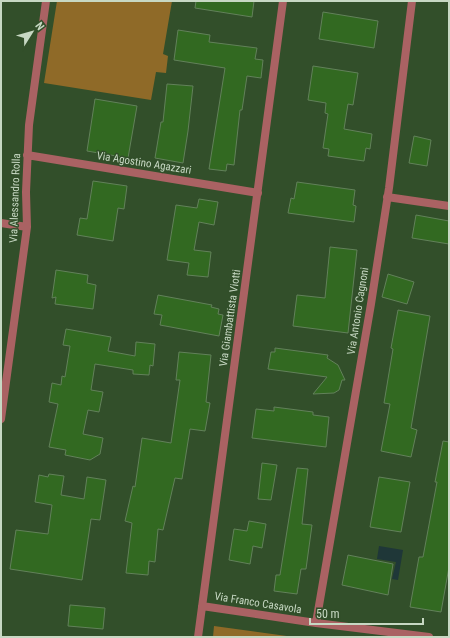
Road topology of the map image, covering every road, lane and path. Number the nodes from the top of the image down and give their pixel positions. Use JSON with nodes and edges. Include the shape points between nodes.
{"nodes":[{"id":1,"x":46,"y":1,"type":"edge"},
{"id":2,"x":283,"y":1,"type":"edge"},
{"id":3,"x":412,"y":1,"type":"edge"},
{"id":4,"x":27,"y":155,"type":"junction"},
{"id":5,"x":258,"y":193,"type":"junction"},
{"id":6,"x":387,"y":197,"type":"junction"},
{"id":7,"x":449,"y":206,"type":"edge"},
{"id":8,"x":1,"y":223,"type":"edge"},
{"id":9,"x":27,"y":227,"type":"junction"},
{"id":10,"x":1,"y":419,"type":"edge"},
{"id":11,"x":202,"y":606,"type":"junction"},
{"id":12,"x":316,"y":623,"type":"junction"},
{"id":13,"x":198,"y":637,"type":"edge"},
{"id":14,"x":429,"y":637,"type":"edge"}],
"edges":[{"from":1,"to":4,"type":"street","name":"Via Alessandro Rolla"},
{"from":2,"to":5,"type":"street","name":"Via Giambattista Viotti"},
{"from":3,"to":6,"type":"street","name":"Via Antonio Cagnoni"},
{"from":4,"to":5,"type":"street","name":"Via Agostino Agazzari"},
{"from":4,"to":9,"type":"street","name":"Via Alessandro Rolla"},
{"from":5,"to":11,"type":"street","name":"Via Giambattista Viotti"},
{"from":6,"to":7,"type":"street"},
{"from":6,"to":12,"type":"street","name":"Via Antonio Cagnoni"},
{"from":8,"to":9,"type":"street"},
{"from":9,"to":10,"type":"street","name":"Via Alessandro Rolla"},
{"from":11,"to":12,"type":"street","name":"Via Franco Casavola"},
{"from":11,"to":13,"type":"street","name":"Via Giambattista Viotti"},
{"from":12,"to":14,"type":"street","name":"Via Franco Casavola"}]}
